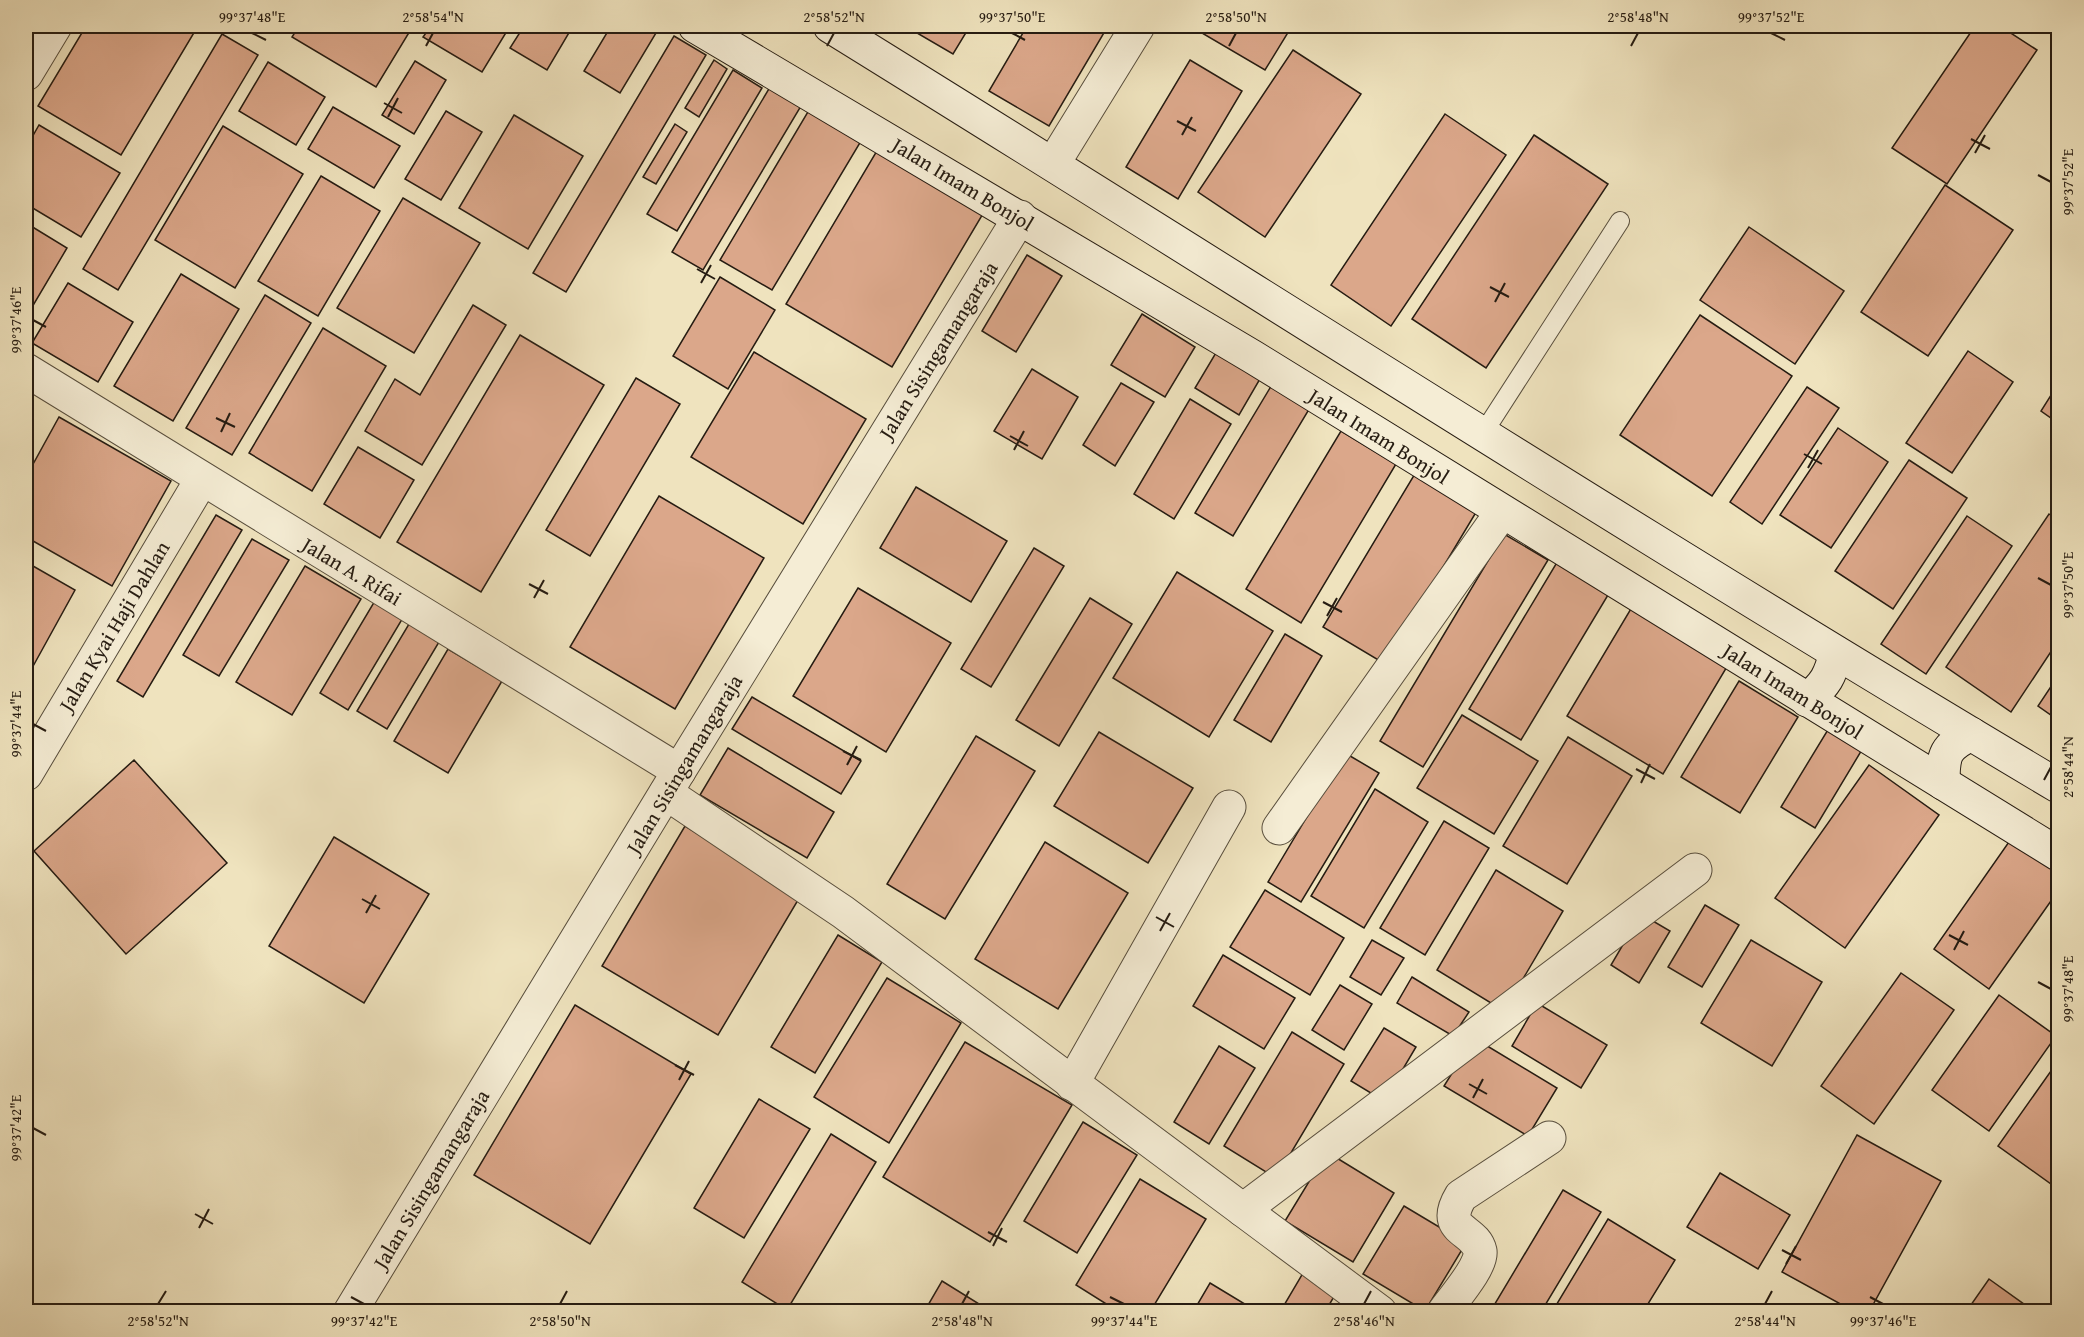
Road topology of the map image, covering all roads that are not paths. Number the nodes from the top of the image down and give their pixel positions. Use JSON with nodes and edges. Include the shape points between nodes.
{"nodes":[{"id":1,"x":55,"y":26,"type":"edge"},
{"id":2,"x":695,"y":26,"type":"edge"},
{"id":3,"x":830,"y":26,"type":"edge"},
{"id":4,"x":1138,"y":26,"type":"edge"},
{"id":5,"x":26,"y":74,"type":"edge"},
{"id":6,"x":1053,"y":164,"type":"junction"},
{"id":7,"x":1020,"y":217,"type":"junction"},
{"id":8,"x":1620,"y":221,"type":"dead end"},
{"id":9,"x":26,"y":370,"type":"edge"},
{"id":10,"x":1482,"y":435,"type":"junction"},
{"id":11,"x":202,"y":479,"type":"junction"},
{"id":12,"x":1502,"y":512,"type":"junction"},
{"id":13,"x":1836,"y":653,"type":"junction"},
{"id":14,"x":1807,"y":700,"type":"junction"},
{"id":15,"x":1971,"y":734,"type":"junction"},
{"id":16,"x":26,"y":774,"type":"edge"},
{"id":17,"x":673,"y":782,"type":"junction"},
{"id":18,"x":1943,"y":783,"type":"junction"},
{"id":19,"x":2058,"y":786,"type":"edge"},
{"id":20,"x":1229,"y":807,"type":"dead end"},
{"id":21,"x":1280,"y":828,"type":"dead end"},
{"id":22,"x":2058,"y":854,"type":"edge"},
{"id":23,"x":1695,"y":870,"type":"dead end"},
{"id":24,"x":1072,"y":1084,"type":"junction"},
{"id":25,"x":1549,"y":1138,"type":"dead end"},
{"id":26,"x":1243,"y":1210,"type":"junction"},
{"id":27,"x":350,"y":1311,"type":"edge"},
{"id":28,"x":1380,"y":1311,"type":"edge"},
{"id":29,"x":1444,"y":1311,"type":"edge"}],
"edges":[{"from":1,"to":5,"type":"street"},
{"from":2,"to":7,"type":"street","name":"Jalan Imam Bonjol"},
{"from":3,"to":6,"type":"street"},
{"from":4,"to":6,"type":"street"},
{"from":6,"to":10,"type":"street"},
{"from":7,"to":12,"type":"street","name":"Jalan Imam Bonjol"},
{"from":7,"to":17,"type":"street","name":"Jalan Sisingamangaraja"},
{"from":8,"to":10,"type":"lane"},
{"from":9,"to":11,"type":"street","name":"Jalan A. Rifai"},
{"from":10,"to":13,"type":"street"},
{"from":11,"to":16,"type":"street","name":"Jalan Kyai Haji Dahlan"},
{"from":11,"to":17,"type":"street","name":"Jalan A. Rifai"},
{"from":12,"to":14,"type":"street","name":"Jalan Imam Bonjol"},
{"from":12,"to":21,"type":"street"},
{"from":13,"to":14,"type":"street","via":[[1827,680]]},
{"from":13,"to":15,"type":"street"},
{"from":14,"to":18,"type":"street","name":"Jalan Imam Bonjol"},
{"from":15,"to":18,"type":"street","via":[[1947,752]]},
{"from":15,"to":19,"type":"street"},
{"from":17,"to":24,"type":"street","name":"Jalan A. Rifai"},
{"from":17,"to":27,"type":"street","name":"Jalan Sisingamangaraja"},
{"from":18,"to":22,"type":"street","name":"Jalan Imam Bonjol"},
{"from":20,"to":24,"type":"street"},
{"from":23,"to":26,"type":"street"},
{"from":24,"to":26,"type":"street","name":"Jalan A. Rifai"},
{"from":25,"to":29,"type":"street","via":[[1461,1196],[1454,1216],[1457,1226],[1480,1252],[1477,1266]]},
{"from":26,"to":28,"type":"street","name":"Jalan A. Rifai"}]}
